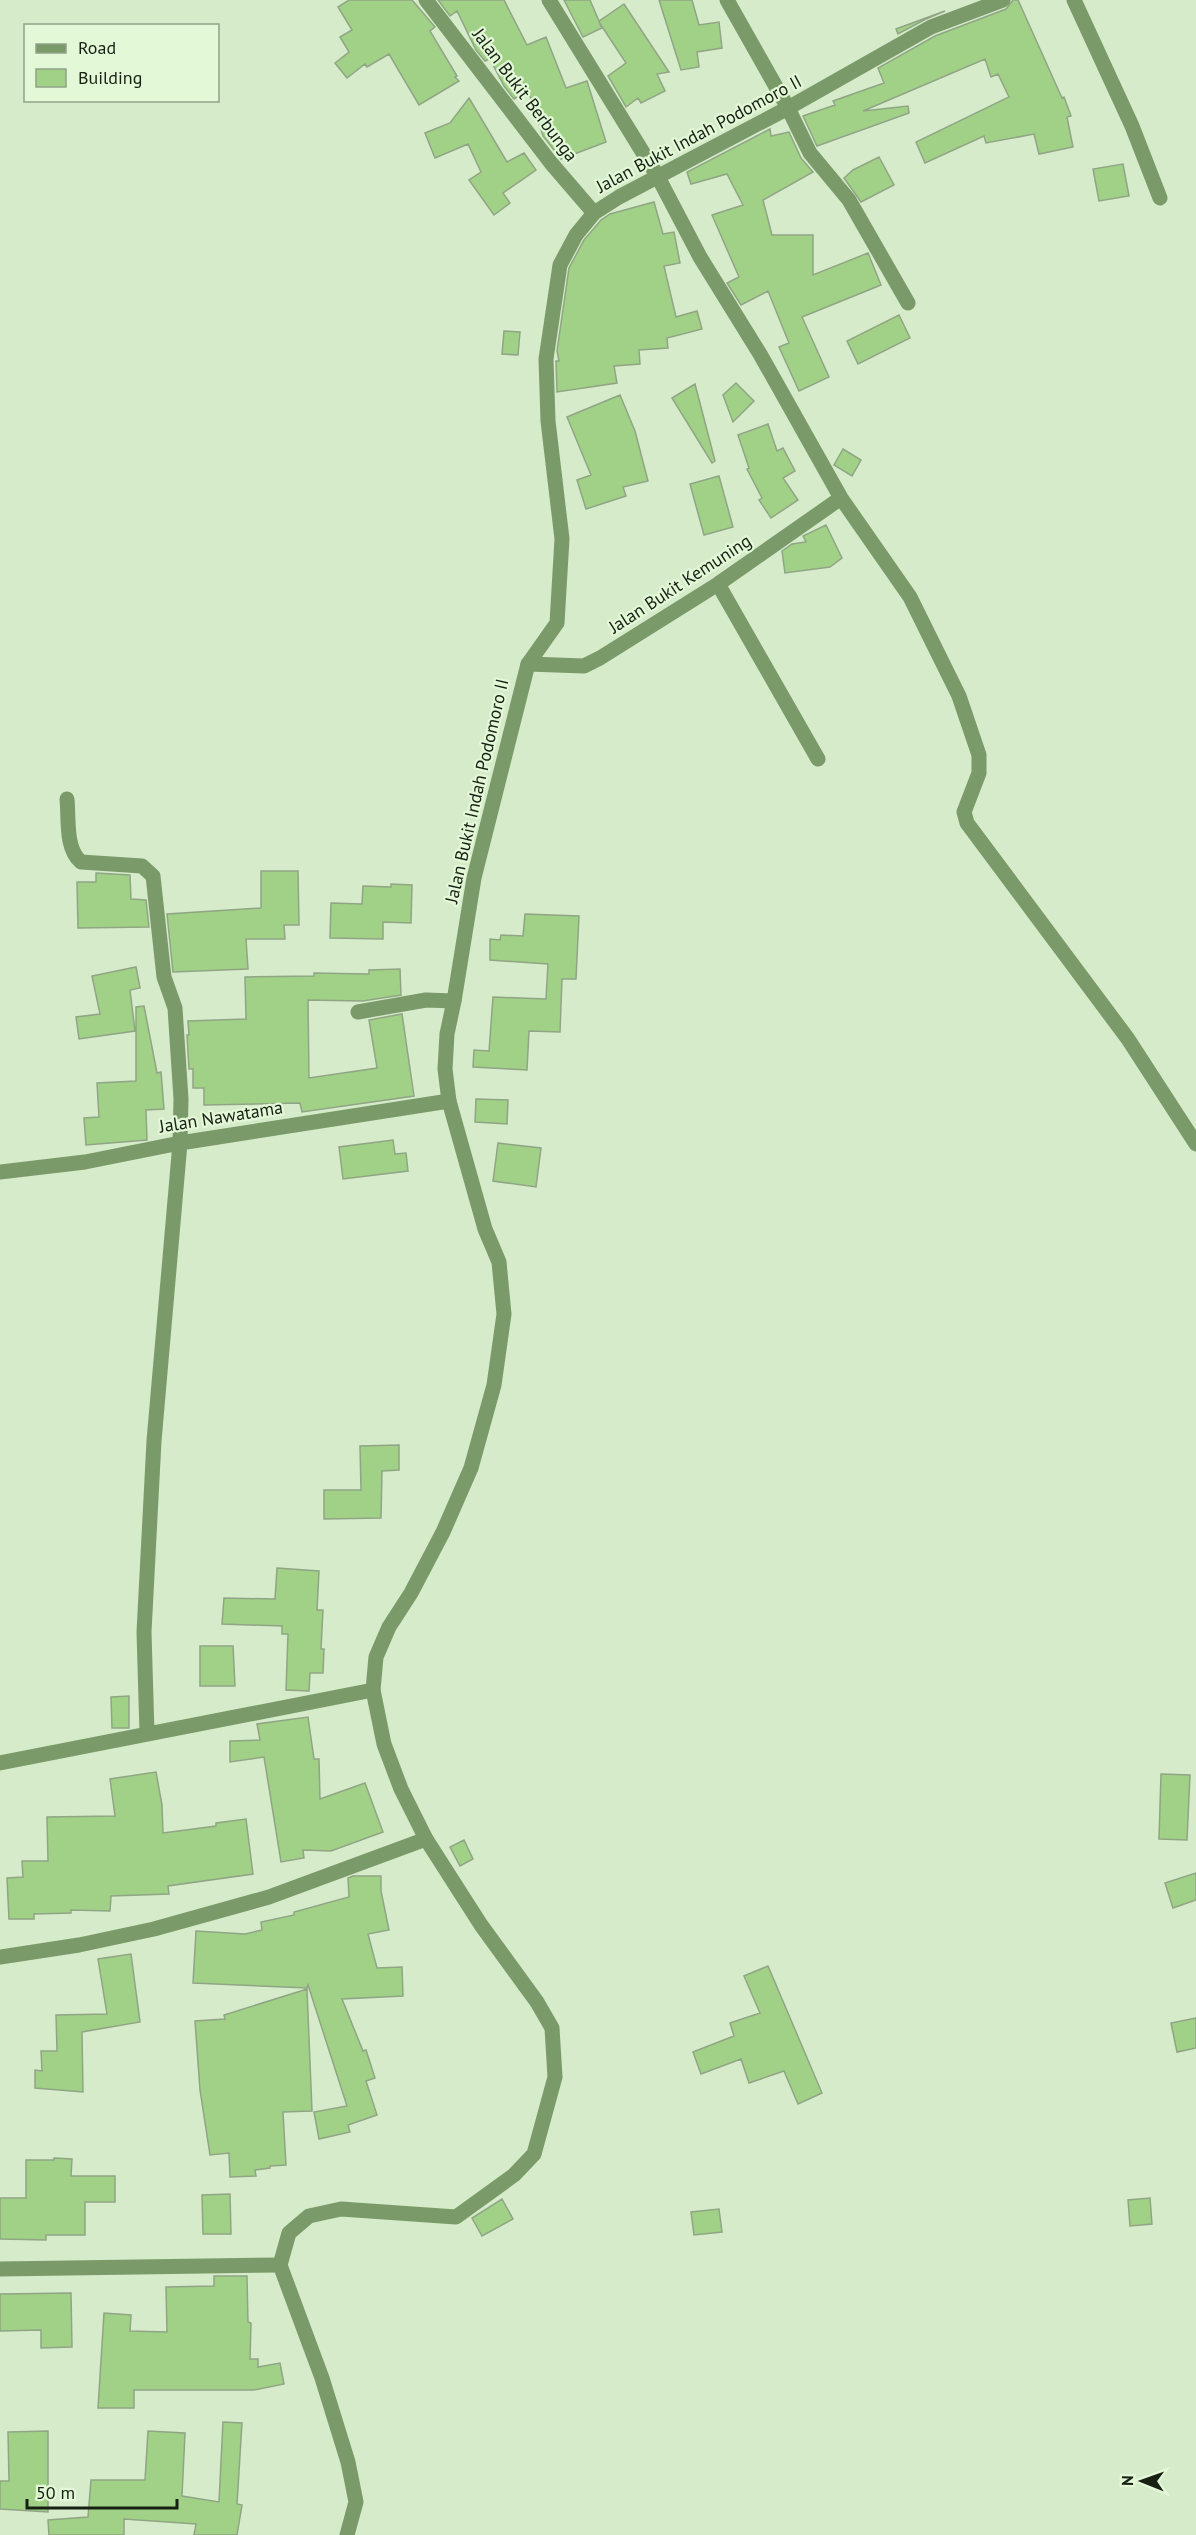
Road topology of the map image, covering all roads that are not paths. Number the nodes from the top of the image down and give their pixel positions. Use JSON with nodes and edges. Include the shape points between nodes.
{"nodes":[{"id":1,"x":426,"y":0,"type":"edge"},
{"id":2,"x":549,"y":0,"type":"edge"},
{"id":3,"x":727,"y":0,"type":"edge"},
{"id":4,"x":1003,"y":0,"type":"edge"},
{"id":5,"x":1074,"y":0,"type":"edge"},
{"id":6,"x":788,"y":108,"type":"junction"},
{"id":7,"x":658,"y":177,"type":"junction"},
{"id":8,"x":1160,"y":198,"type":"dead end"},
{"id":9,"x":594,"y":213,"type":"junction"},
{"id":10,"x":908,"y":303,"type":"dead end"},
{"id":11,"x":841,"y":498,"type":"junction"},
{"id":12,"x":718,"y":584,"type":"junction"},
{"id":13,"x":528,"y":664,"type":"junction"},
{"id":14,"x":818,"y":759,"type":"dead end"},
{"id":15,"x":67,"y":799,"type":"dead end"},
{"id":16,"x":454,"y":1001,"type":"junction"},
{"id":17,"x":358,"y":1012,"type":"dead end"},
{"id":18,"x":449,"y":1101,"type":"junction"},
{"id":19,"x":180,"y":1143,"type":"junction"},
{"id":20,"x":1196,"y":1144,"type":"edge"},
{"id":21,"x":0,"y":1172,"type":"edge"},
{"id":22,"x":373,"y":1690,"type":"junction"},
{"id":23,"x":147,"y":1733,"type":"junction"},
{"id":24,"x":0,"y":1763,"type":"edge"},
{"id":25,"x":426,"y":1839,"type":"junction"},
{"id":26,"x":0,"y":1958,"type":"edge"},
{"id":27,"x":280,"y":2265,"type":"junction"},
{"id":28,"x":0,"y":2269,"type":"edge"},
{"id":29,"x":347,"y":2535,"type":"edge"}],
"edges":[{"from":1,"to":9,"type":"street","name":"Jalan Bukit Berbunga"},
{"from":2,"to":7,"type":"street"},
{"from":3,"to":6,"type":"street"},
{"from":4,"to":6,"type":"street","name":"Jalan Bukit Indah Podomoro II","via":[[930,27]]},
{"from":5,"to":8,"type":"street","via":[[1132,126]]},
{"from":6,"to":7,"type":"street","name":"Jalan Bukit Indah Podomoro II"},
{"from":6,"to":10,"type":"street","via":[[810,153],[849,200]]},
{"from":7,"to":9,"type":"street","name":"Jalan Bukit Indah Podomoro II"},
{"from":7,"to":11,"type":"street","via":[[700,257]]},
{"from":9,"to":13,"type":"street","name":"Jalan Bukit Indah Podomoro II","via":[[576,234],[560,265],[553,305],[547,369],[548,421],[562,539],[561,582],[557,623]]},
{"from":11,"to":12,"type":"street","name":"Jalan Bukit Kemuning"},
{"from":11,"to":20,"type":"street","via":[[910,597],[959,696],[981,763],[963,812],[967,824],[1128,1040]]},
{"from":12,"to":13,"type":"street","name":"Jalan Bukit Kemuning","via":[[584,666]]},
{"from":12,"to":14,"type":"street"},
{"from":13,"to":16,"type":"street","name":"Jalan Bukit Indah Podomoro II","via":[[474,878]]},
{"from":15,"to":19,"type":"street","via":[[74,856],[81,862],[142,866],[153,876],[164,977],[175,1008]]},
{"from":16,"to":17,"type":"street","via":[[426,1000]]},
{"from":16,"to":18,"type":"street","name":"Jalan Bukit Indah Podomoro II","via":[[447,1034]]},
{"from":18,"to":19,"type":"street","name":"Jalan Nawatama"},
{"from":18,"to":22,"type":"street","name":"Jalan Bukit Indah Podomoro II","via":[[485,1228],[499,1262],[504,1314],[494,1385],[471,1468],[443,1532],[389,1627],[376,1657]]},
{"from":19,"to":21,"type":"street","name":"Jalan Nawatama","via":[[85,1162]]},
{"from":19,"to":23,"type":"street","via":[[154,1441],[144,1632]]},
{"from":22,"to":23,"type":"street"},
{"from":22,"to":25,"type":"street","name":"Jalan Bukit Indah Podomoro II","via":[[384,1744]]},
{"from":23,"to":24,"type":"street"},
{"from":25,"to":26,"type":"street","via":[[269,1897],[154,1929]]},
{"from":25,"to":27,"type":"street","name":"Jalan Bukit Indah Podomoro II","via":[[552,2028],[555,2077],[534,2154],[514,2175],[456,2217],[341,2209],[309,2216],[289,2233]]},
{"from":27,"to":28,"type":"street"},
{"from":27,"to":29,"type":"street","via":[[348,2462],[356,2502]]}]}
